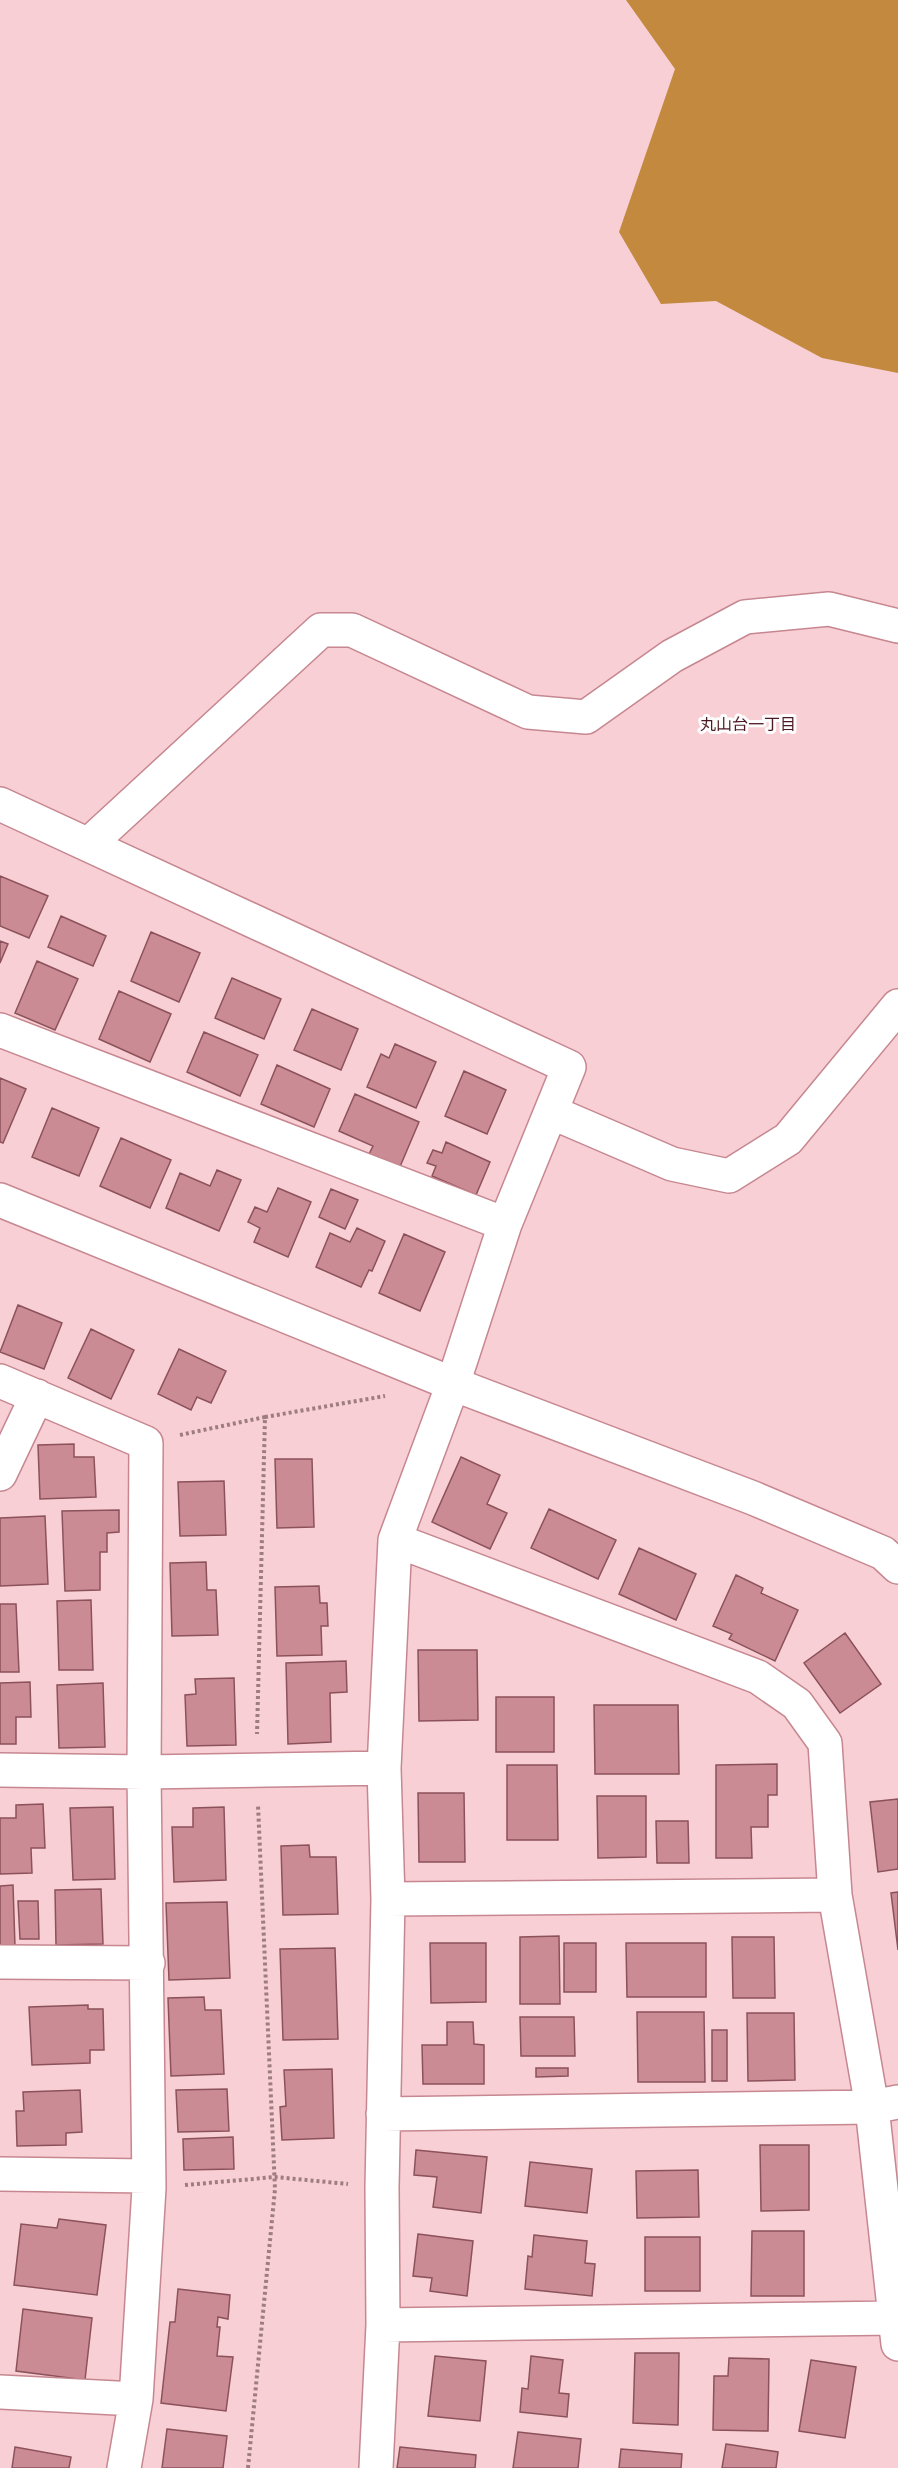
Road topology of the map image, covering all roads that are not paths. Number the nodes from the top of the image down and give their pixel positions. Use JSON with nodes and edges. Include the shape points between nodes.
{"nodes":[{"id":1,"x":898,"y":626,"type":"edge"},
{"id":2,"x":0,"y":804,"type":"edge"},
{"id":3,"x":89,"y":844,"type":"junction"},
{"id":4,"x":898,"y":1006,"type":"edge"},
{"id":5,"x":0,"y":1030,"type":"edge"},
{"id":6,"x":551,"y":1112,"type":"junction"},
{"id":7,"x":0,"y":1200,"type":"edge"},
{"id":8,"x":505,"y":1224,"type":"junction"},
{"id":9,"x":0,"y":1381,"type":"edge"},
{"id":10,"x":453,"y":1384,"type":"junction"},
{"id":11,"x":37,"y":1396,"type":"junction"},
{"id":12,"x":0,"y":1474,"type":"edge"},
{"id":13,"x":395,"y":1540,"type":"junction"},
{"id":14,"x":898,"y":1567,"type":"edge"},
{"id":15,"x":384,"y":1768,"type":"junction"},
{"id":16,"x":0,"y":1770,"type":"edge"},
{"id":17,"x":144,"y":1772,"type":"junction"},
{"id":18,"x":835,"y":1895,"type":"junction"},
{"id":19,"x":388,"y":1899,"type":"junction"},
{"id":20,"x":0,"y":1962,"type":"edge"},
{"id":21,"x":148,"y":1963,"type":"junction"},
{"id":22,"x":885,"y":2105,"type":"edge"},
{"id":23,"x":383,"y":2114,"type":"junction"},
{"id":24,"x":0,"y":2174,"type":"edge"},
{"id":25,"x":148,"y":2182,"type":"junction"},
{"id":26,"x":383,"y":2325,"type":"junction"},
{"id":27,"x":896,"y":2331,"type":"edge"},
{"id":28,"x":0,"y":2392,"type":"edge"},
{"id":29,"x":136,"y":2399,"type":"junction"},
{"id":30,"x":124,"y":2468,"type":"edge"},
{"id":31,"x":376,"y":2468,"type":"edge"}],
"edges":[{"from":1,"to":3,"type":"street","via":[[830,609],[745,617],[672,656],[586,717],[528,712],[352,630],[321,630]]},
{"from":2,"to":3,"type":"street"},
{"from":3,"to":6,"type":"street","via":[[569,1067]]},
{"from":4,"to":6,"type":"street","via":[[788,1139],[729,1176],[672,1164]]},
{"from":5,"to":8,"type":"street"},
{"from":6,"to":8,"type":"street"},
{"from":7,"to":10,"type":"street"},
{"from":8,"to":10,"type":"street"},
{"from":9,"to":11,"type":"street"},
{"from":10,"to":13,"type":"street"},
{"from":10,"to":14,"type":"street","via":[[753,1498],[882,1553]]},
{"from":11,"to":12,"type":"street"},
{"from":11,"to":17,"type":"street","via":[[146,1443]]},
{"from":13,"to":15,"type":"street"},
{"from":13,"to":18,"type":"street","via":[[758,1677],[797,1704],[825,1743]]},
{"from":15,"to":17,"type":"street"},
{"from":15,"to":19,"type":"street"},
{"from":16,"to":17,"type":"street"},
{"from":17,"to":21,"type":"street"},
{"from":18,"to":19,"type":"street"},
{"from":18,"to":22,"type":"street"},
{"from":19,"to":23,"type":"street"},
{"from":20,"to":21,"type":"street"},
{"from":21,"to":25,"type":"street"},
{"from":22,"to":23,"type":"street"},
{"from":22,"to":27,"type":"street"},
{"from":23,"to":26,"type":"street"},
{"from":24,"to":25,"type":"street"},
{"from":25,"to":29,"type":"street"},
{"from":26,"to":27,"type":"street"},
{"from":26,"to":31,"type":"street"},
{"from":28,"to":29,"type":"street"},
{"from":29,"to":30,"type":"street"}]}
